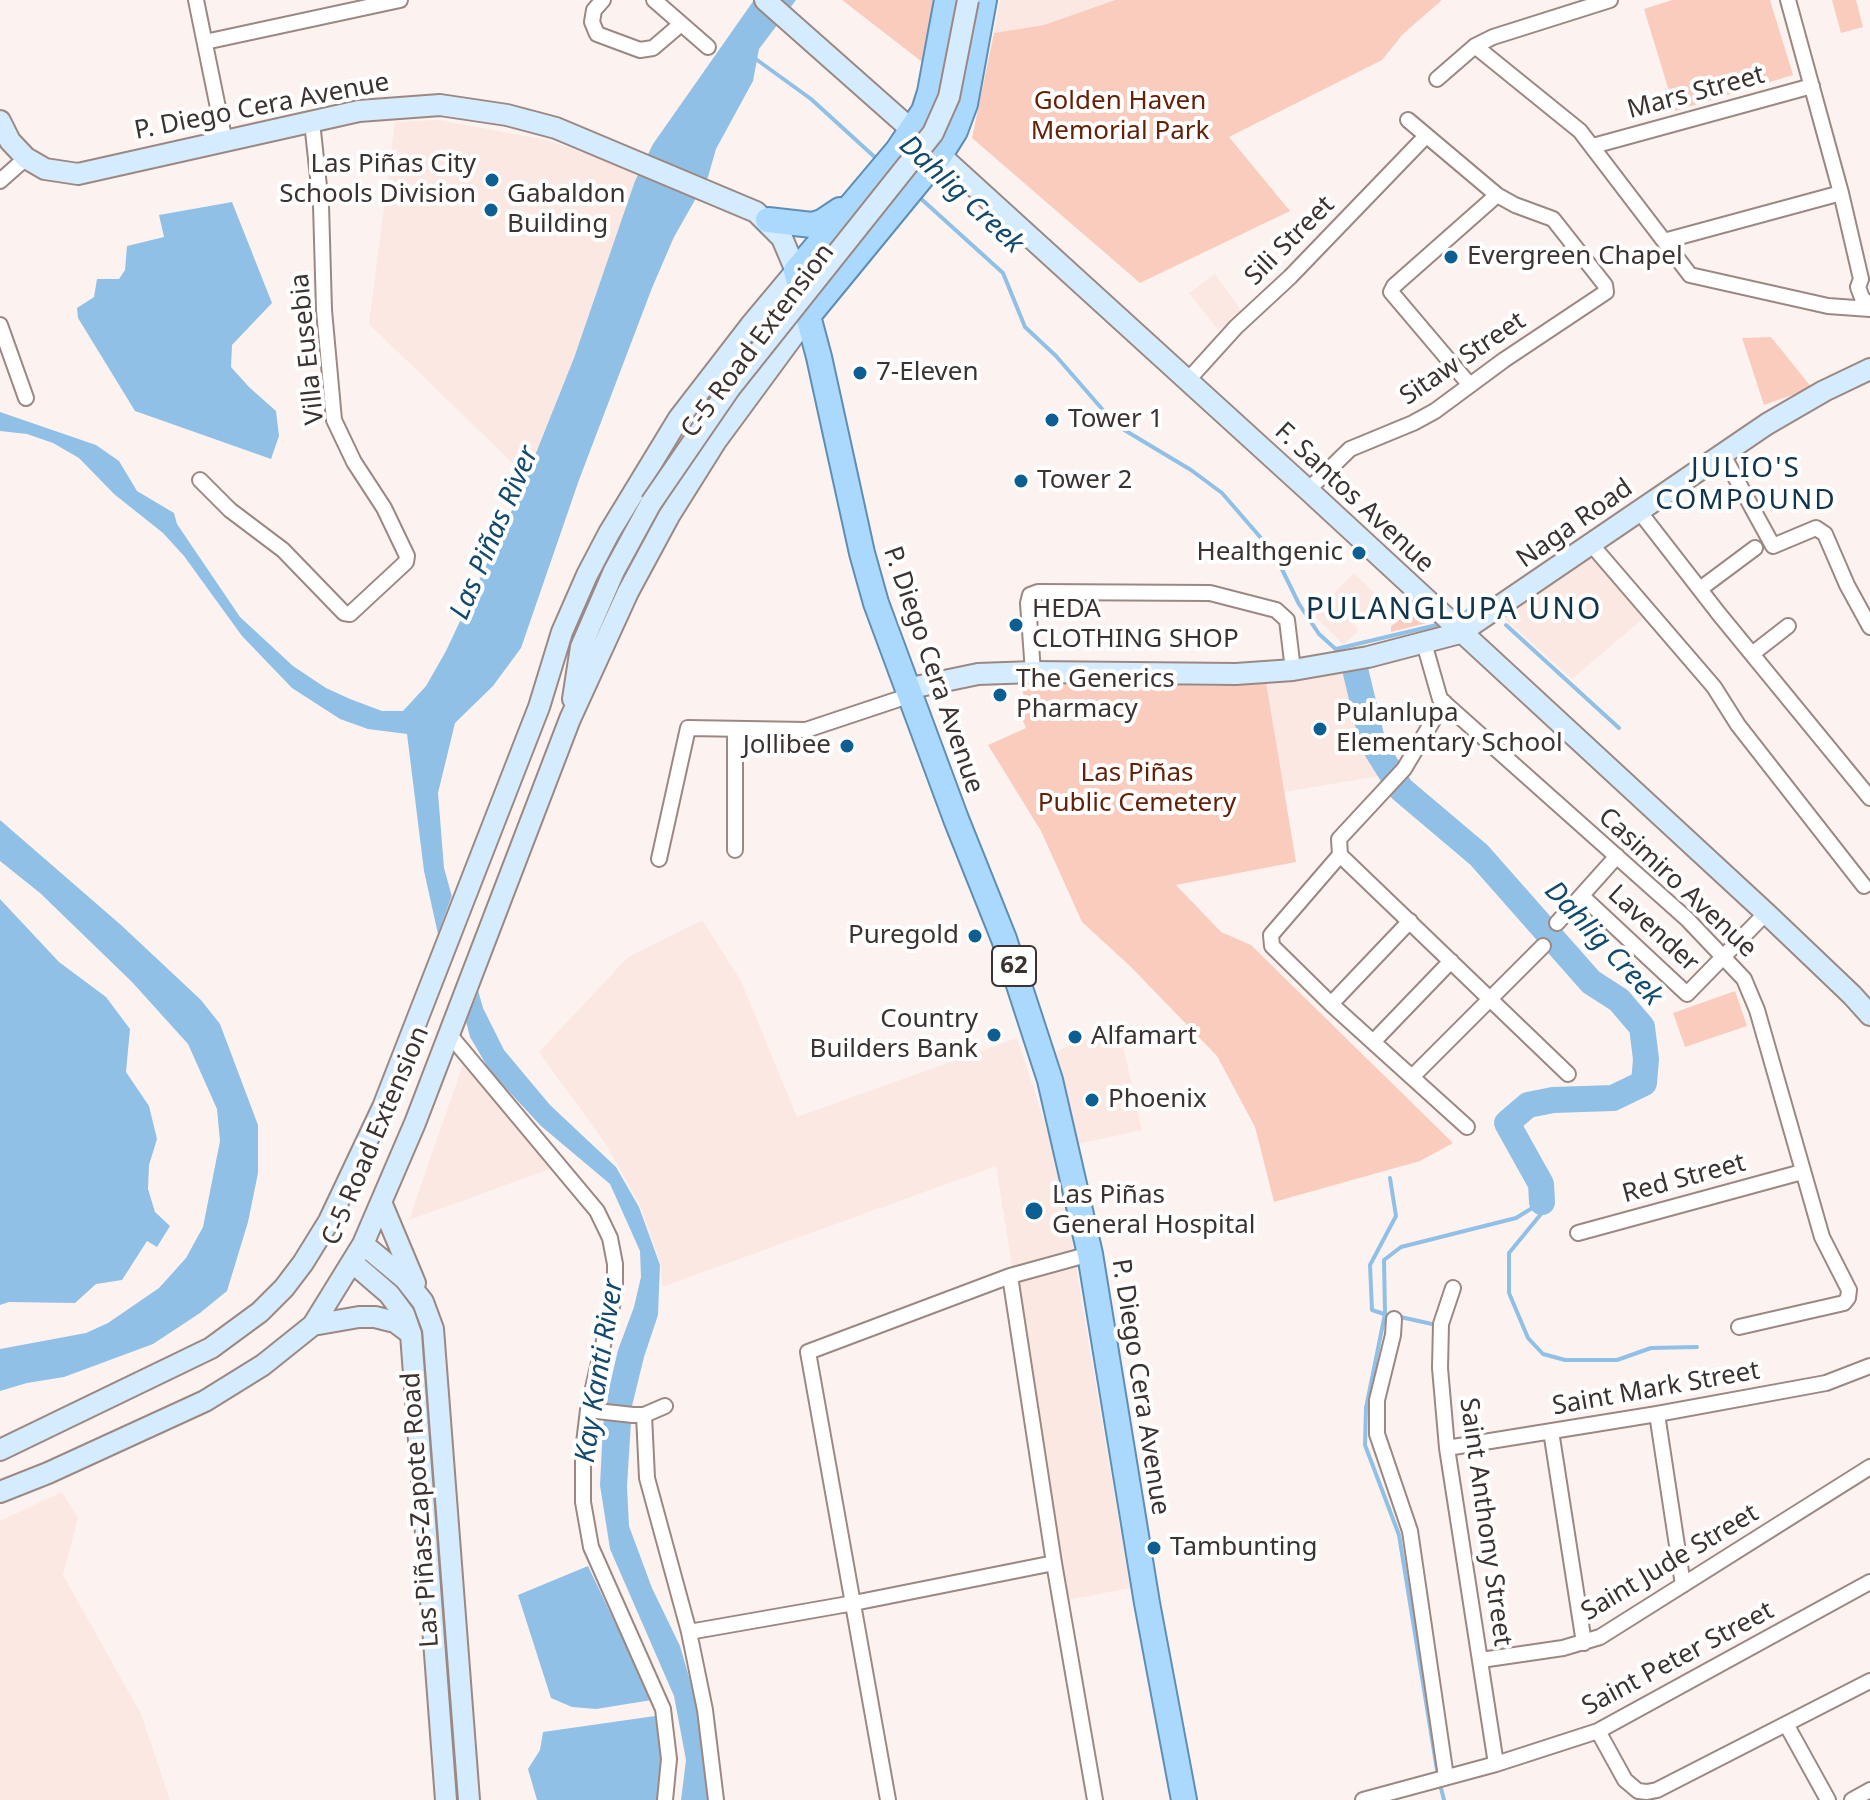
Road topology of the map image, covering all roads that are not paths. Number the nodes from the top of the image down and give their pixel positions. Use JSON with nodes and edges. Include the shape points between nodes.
{"nodes":[{"id":1,"x":196,"y":0,"type":"edge"},
{"id":2,"x":400,"y":0,"type":"edge"},
{"id":3,"x":603,"y":0,"type":"edge"},
{"id":4,"x":654,"y":0,"type":"edge"},
{"id":5,"x":765,"y":0,"type":"edge"},
{"id":6,"x":947,"y":0,"type":"edge"},
{"id":7,"x":968,"y":0,"type":"edge"},
{"id":8,"x":984,"y":0,"type":"edge"},
{"id":9,"x":1549,"y":0,"type":"edge"},
{"id":10,"x":1610,"y":0,"type":"edge"},
{"id":11,"x":1788,"y":0,"type":"edge"},
{"id":12,"x":1554,"y":17,"type":"junction"},
{"id":13,"x":681,"y":24,"type":"junction"},
{"id":14,"x":205,"y":42,"type":"junction"},
{"id":15,"x":1475,"y":46,"type":"junction"},
{"id":16,"x":708,"y":47,"type":"dead end"},
{"id":17,"x":1437,"y":79,"type":"dead end"},
{"id":18,"x":1812,"y":86,"type":"junction"},
{"id":19,"x":1408,"y":120,"type":"dead end"},
{"id":20,"x":0,"y":121,"type":"edge"},
{"id":21,"x":312,"y":122,"type":"junction"},
{"id":22,"x":1425,"y":137,"type":"junction"},
{"id":23,"x":905,"y":140,"type":"junction"},
{"id":24,"x":225,"y":142,"type":"junction"},
{"id":25,"x":1593,"y":146,"type":"junction"},
{"id":26,"x":26,"y":158,"type":"junction"},
{"id":27,"x":932,"y":164,"type":"junction"},
{"id":28,"x":0,"y":181,"type":"edge"},
{"id":29,"x":868,"y":185,"type":"junction"},
{"id":30,"x":1841,"y":193,"type":"junction"},
{"id":31,"x":1497,"y":195,"type":"junction"},
{"id":32,"x":768,"y":220,"type":"junction"},
{"id":33,"x":1664,"y":241,"type":"junction"},
{"id":34,"x":796,"y":271,"type":"junction"},
{"id":35,"x":1868,"y":297,"type":"edge"},
{"id":36,"x":808,"y":316,"type":"junction"},
{"id":37,"x":0,"y":325,"type":"edge"},
{"id":38,"x":1870,"y":369,"type":"edge"},
{"id":39,"x":1188,"y":380,"type":"junction"},
{"id":40,"x":1469,"y":384,"type":"junction"},
{"id":41,"x":26,"y":398,"type":"dead end"},
{"id":42,"x":1722,"y":453,"type":"junction"},
{"id":43,"x":200,"y":480,"type":"dead end"},
{"id":44,"x":1308,"y":490,"type":"junction"},
{"id":45,"x":1639,"y":511,"type":"junction"},
{"id":46,"x":1591,"y":544,"type":"junction"},
{"id":47,"x":1755,"y":548,"type":"dead end"},
{"id":48,"x":1700,"y":589,"type":"junction"},
{"id":49,"x":1788,"y":626,"type":"dead end"},
{"id":50,"x":1870,"y":627,"type":"edge"},
{"id":51,"x":1460,"y":633,"type":"junction"},
{"id":52,"x":1424,"y":643,"type":"junction"},
{"id":53,"x":581,"y":647,"type":"junction"},
{"id":54,"x":1752,"y":654,"type":"junction"},
{"id":55,"x":1293,"y":670,"type":"junction"},
{"id":56,"x":1033,"y":672,"type":"junction"},
{"id":57,"x":907,"y":692,"type":"junction"},
{"id":58,"x":1444,"y":702,"type":"junction"},
{"id":59,"x":539,"y":707,"type":"junction"},
{"id":60,"x":570,"y":719,"type":"junction"},
{"id":61,"x":735,"y":729,"type":"junction"},
{"id":62,"x":1870,"y":798,"type":"edge"},
{"id":63,"x":735,"y":850,"type":"dead end"},
{"id":64,"x":1340,"y":855,"type":"junction"},
{"id":65,"x":1617,"y":856,"type":"junction"},
{"id":66,"x":659,"y":859,"type":"dead end"},
{"id":67,"x":1864,"y":886,"type":"dead end"},
{"id":68,"x":1582,"y":896,"type":"junction"},
{"id":69,"x":1766,"y":913,"type":"junction"},
{"id":70,"x":1410,"y":921,"type":"junction"},
{"id":71,"x":1557,"y":923,"type":"dead end"},
{"id":72,"x":1543,"y":946,"type":"dead end"},
{"id":73,"x":1725,"y":957,"type":"junction"},
{"id":74,"x":1451,"y":961,"type":"junction"},
{"id":75,"x":1490,"y":999,"type":"junction"},
{"id":76,"x":1331,"y":1004,"type":"junction"},
{"id":77,"x":1870,"y":1015,"type":"edge"},
{"id":78,"x":418,"y":1021,"type":"junction"},
{"id":79,"x":451,"y":1028,"type":"junction"},
{"id":80,"x":1373,"y":1042,"type":"junction"},
{"id":81,"x":1568,"y":1074,"type":"dead end"},
{"id":82,"x":1412,"y":1077,"type":"junction"},
{"id":83,"x":1467,"y":1127,"type":"dead end"},
{"id":84,"x":1802,"y":1172,"type":"junction"},
{"id":85,"x":381,"y":1202,"type":"junction"},
{"id":86,"x":1578,"y":1233,"type":"dead end"},
{"id":87,"x":363,"y":1244,"type":"junction"},
{"id":88,"x":1090,"y":1254,"type":"junction"},
{"id":89,"x":353,"y":1263,"type":"junction"},
{"id":90,"x":1010,"y":1276,"type":"junction"},
{"id":91,"x":1453,"y":1288,"type":"dead end"},
{"id":92,"x":423,"y":1302,"type":"junction"},
{"id":93,"x":1394,"y":1319,"type":"dead end"},
{"id":94,"x":313,"y":1325,"type":"junction"},
{"id":95,"x":1739,"y":1327,"type":"dead end"},
{"id":96,"x":411,"y":1334,"type":"junction"},
{"id":97,"x":1870,"y":1366,"type":"edge"},
{"id":98,"x":665,"y":1406,"type":"dead end"},
{"id":99,"x":593,"y":1411,"type":"junction"},
{"id":100,"x":1657,"y":1414,"type":"junction"},
{"id":101,"x":638,"y":1415,"type":"junction"},
{"id":102,"x":1551,"y":1431,"type":"junction"},
{"id":103,"x":1447,"y":1448,"type":"junction"},
{"id":104,"x":0,"y":1450,"type":"edge"},
{"id":105,"x":1870,"y":1467,"type":"edge"},
{"id":106,"x":0,"y":1492,"type":"edge"},
{"id":107,"x":1054,"y":1563,"type":"junction"},
{"id":108,"x":1870,"y":1582,"type":"edge"},
{"id":109,"x":1683,"y":1585,"type":"junction"},
{"id":110,"x":854,"y":1603,"type":"junction"},
{"id":111,"x":689,"y":1632,"type":"junction"},
{"id":112,"x":1584,"y":1643,"type":"junction"},
{"id":113,"x":1481,"y":1660,"type":"junction"},
{"id":114,"x":1870,"y":1681,"type":"edge"},
{"id":115,"x":1786,"y":1724,"type":"junction"},
{"id":116,"x":1598,"y":1731,"type":"junction"},
{"id":117,"x":1496,"y":1764,"type":"junction"},
{"id":118,"x":1446,"y":1777,"type":"junction"},
{"id":119,"x":1870,"y":1790,"type":"edge"},
{"id":120,"x":446,"y":1800,"type":"edge"},
{"id":121,"x":469,"y":1800,"type":"edge"},
{"id":122,"x":665,"y":1800,"type":"edge"},
{"id":123,"x":716,"y":1800,"type":"edge"},
{"id":124,"x":888,"y":1800,"type":"edge"},
{"id":125,"x":1095,"y":1800,"type":"edge"},
{"id":126,"x":1184,"y":1800,"type":"edge"},
{"id":127,"x":1363,"y":1800,"type":"edge"},
{"id":128,"x":1828,"y":1800,"type":"edge"},
{"id":129,"x":1852,"y":1800,"type":"edge"}],
"edges":[{"from":1,"to":14,"type":"street"},
{"from":2,"to":14,"type":"street"},
{"from":3,"to":13,"type":"street","via":[[594,10],[597,34],[640,50],[653,48]]},
{"from":4,"to":13,"type":"street"},
{"from":5,"to":23,"type":"main road","name":"F. Santos Avenue"},
{"from":6,"to":23,"type":"main road","name":"C-5 Road Extension","via":[[930,92]]},
{"from":7,"to":53,"type":"main road","name":"C-5 Road Extension","bridge":true,"via":[[949,97],[933,133],[730,388],[651,503]]},
{"from":8,"to":27,"type":"main road","name":"C-5 Road Extension","via":[[965,104],[955,131]]},
{"from":9,"to":12,"type":"street"},
{"from":10,"to":12,"type":"street"},
{"from":11,"to":18,"type":"street"},
{"from":12,"to":15,"type":"street"},
{"from":13,"to":16,"type":"street"},
{"from":14,"to":24,"type":"street"},
{"from":15,"to":17,"type":"street"},
{"from":15,"to":25,"type":"street","via":[[1574,124]]},
{"from":18,"to":25,"type":"street","name":"Mars Street"},
{"from":18,"to":30,"type":"street"},
{"from":19,"to":22,"type":"street"},
{"from":20,"to":26,"type":"main road"},
{"from":21,"to":24,"type":"main road","name":"P. Diego Cera Avenue"},
{"from":21,"to":32,"type":"main road","name":"P. Diego Cera Avenue","via":[[359,111],[440,105],[536,122],[713,192]]},
{"from":21,"to":43,"type":"street","name":"Villa Eusebia","via":[[334,420],[407,556],[404,567],[350,614],[344,613],[283,550]]},
{"from":22,"to":31,"type":"street"},
{"from":22,"to":39,"type":"street","name":"Sili Street"},
{"from":23,"to":27,"type":"main road","name":"F. Santos Avenue"},
{"from":23,"to":29,"type":"main road","name":"C-5 Road Extension"},
{"from":24,"to":26,"type":"main road","name":"P. Diego Cera Avenue","via":[[78,174],[45,169]]},
{"from":25,"to":33,"type":"street"},
{"from":26,"to":28,"type":"street"},
{"from":27,"to":36,"type":"main road","name":"C-5 Road Extension"},
{"from":27,"to":39,"type":"main road","name":"F. Santos Avenue"},
{"from":29,"to":32,"type":"main road","via":[[822,222]]},
{"from":29,"to":34,"type":"main road","name":"C-5 Road Extension"},
{"from":30,"to":33,"type":"street"},
{"from":30,"to":35,"type":"street"},
{"from":31,"to":40,"type":"street","via":[[1391,292]]},
{"from":31,"to":40,"type":"street","name":"Sitaw Street","via":[[1553,219],[1606,292]]},
{"from":32,"to":34,"type":"main road","name":"P. Diego Cera Avenue","number":"62"},
{"from":33,"to":35,"type":"street","via":[[1690,275],[1828,306]]},
{"from":34,"to":36,"type":"main road","name":"P. Diego Cera Avenue","number":"62"},
{"from":34,"to":59,"type":"main road","name":"C-5 Road Extension","via":[[679,418],[609,533],[562,632]]},
{"from":36,"to":57,"type":"main road","name":"P. Diego Cera Avenue","number":"62","via":[[862,553]]},
{"from":36,"to":60,"type":"main road","name":"C-5 Road Extension","via":[[716,441],[669,516]]},
{"from":37,"to":41,"type":"street"},
{"from":38,"to":42,"type":"main road","name":"Naga Road"},
{"from":39,"to":44,"type":"main road","name":"F. Santos Avenue"},
{"from":40,"to":44,"type":"street","name":"Sitaw Street","via":[[1435,411],[1350,449]]},
{"from":42,"to":45,"type":"main road","name":"Naga Road"},
{"from":42,"to":50,"type":"street","via":[[1773,546],[1816,528],[1825,534]]},
{"from":44,"to":51,"type":"main road","name":"F. Santos Avenue"},
{"from":45,"to":46,"type":"main road","name":"Naga Road"},
{"from":45,"to":48,"type":"street"},
{"from":46,"to":51,"type":"main road","name":"Naga Road"},
{"from":46,"to":67,"type":"street","via":[[1714,687]]},
{"from":47,"to":48,"type":"street"},
{"from":48,"to":54,"type":"street"},
{"from":49,"to":54,"type":"street"},
{"from":51,"to":52,"type":"main road","name":"Naga Road"},
{"from":51,"to":69,"type":"main road","name":"F. Santos Avenue"},
{"from":52,"to":55,"type":"main road","name":"Naga Road"},
{"from":52,"to":58,"type":"street","name":"Casimiro Avenue"},
{"from":53,"to":59,"type":"main road","name":"C-5 Road Extension"},
{"from":53,"to":60,"type":"main road","name":"C-5 Road Extension"},
{"from":54,"to":62,"type":"street"},
{"from":55,"to":56,"type":"main road","name":"Naga Road"},
{"from":55,"to":56,"type":"street","via":[[1287,620],[1276,610],[1210,593],[1038,592],[1030,595],[1028,614]]},
{"from":56,"to":57,"type":"main road","name":"Naga Road","via":[[978,674]]},
{"from":57,"to":61,"type":"street","via":[[806,730]]},
{"from":57,"to":88,"type":"main road","name":"P. Diego Cera Avenue","number":"62","via":[[1027,1003]]},
{"from":58,"to":64,"type":"street","via":[[1404,769],[1339,839]]},
{"from":58,"to":65,"type":"street","name":"Casimiro Avenue"},
{"from":59,"to":78,"type":"main road","name":"C-5 Road Extension"},
{"from":60,"to":79,"type":"main road","name":"C-5 Road Extension"},
{"from":61,"to":63,"type":"street"},
{"from":61,"to":66,"type":"street","via":[[688,728]]},
{"from":64,"to":70,"type":"street"},
{"from":64,"to":76,"type":"street","via":[[1271,935],[1272,946]]},
{"from":65,"to":68,"type":"street"},
{"from":65,"to":73,"type":"street","name":"Casimiro Avenue"},
{"from":68,"to":71,"type":"street"},
{"from":68,"to":73,"type":"street","name":"Lavender","via":[[1684,994]]},
{"from":69,"to":73,"type":"street"},
{"from":69,"to":77,"type":"main road","name":"F. Santos Avenue"},
{"from":70,"to":74,"type":"street"},
{"from":70,"to":76,"type":"street"},
{"from":72,"to":75,"type":"street"},
{"from":73,"to":84,"type":"street","name":"Casimiro Avenue","via":[[1744,979],[1757,1010]]},
{"from":74,"to":75,"type":"street"},
{"from":74,"to":80,"type":"street"},
{"from":75,"to":81,"type":"street"},
{"from":75,"to":82,"type":"street"},
{"from":76,"to":80,"type":"street"},
{"from":78,"to":79,"type":"main road"},
{"from":78,"to":104,"type":"main road","name":"C-5 Road Extension","via":[[343,1193],[284,1288],[211,1348]]},
{"from":79,"to":85,"type":"main road","name":"C-5 Road Extension"},
{"from":79,"to":99,"type":"street","via":[[597,1211],[610,1238],[615,1293]]},
{"from":80,"to":82,"type":"street"},
{"from":82,"to":83,"type":"street"},
{"from":84,"to":86,"type":"street","name":"Red Street"},
{"from":84,"to":95,"type":"street","name":"Casimiro Avenue","via":[[1848,1298]]},
{"from":85,"to":87,"type":"main road","name":"C-5 Road Extension"},
{"from":85,"to":92,"type":"main road"},
{"from":87,"to":89,"type":"main road","name":"C-5 Road Extension"},
{"from":87,"to":92,"type":"main road","name":"Las Piñas-Zapote Road","via":[[405,1279]]},
{"from":88,"to":90,"type":"street"},
{"from":88,"to":126,"type":"main road","name":"P. Diego Cera Avenue","number":"62"},
{"from":89,"to":94,"type":"main road","name":"C-5 Road Extension"},
{"from":89,"to":96,"type":"main road","name":"Las Piñas-Zapote Road","via":[[389,1294]]},
{"from":90,"to":107,"type":"street"},
{"from":90,"to":110,"type":"street","via":[[808,1352]]},
{"from":91,"to":103,"type":"street","name":"Saint Anthony Street","via":[[1441,1324]]},
{"from":92,"to":121,"type":"main road","name":"Las Piñas-Zapote Road","via":[[437,1353]]},
{"from":93,"to":118,"type":"street","via":[[1377,1400],[1377,1434],[1410,1531]]},
{"from":94,"to":96,"type":"main road","via":[[375,1317],[395,1322]]},
{"from":94,"to":106,"type":"main road","name":"C-5 Road Extension","via":[[205,1401]]},
{"from":96,"to":120,"type":"main road","name":"Las Piñas-Zapote Road"},
{"from":97,"to":100,"type":"street","name":"Saint Mark Street","via":[[1826,1383]]},
{"from":98,"to":101,"type":"street"},
{"from":99,"to":101,"type":"street"},
{"from":99,"to":122,"type":"street","via":[[583,1451],[583,1502],[591,1547],[663,1709],[669,1759]]},
{"from":100,"to":102,"type":"street","name":"Saint Mark Street"},
{"from":100,"to":109,"type":"street"},
{"from":101,"to":111,"type":"street","via":[[647,1478]]},
{"from":102,"to":103,"type":"street","name":"Saint Mark Street"},
{"from":102,"to":112,"type":"street"},
{"from":103,"to":113,"type":"street","name":"Saint Anthony Street"},
{"from":105,"to":109,"type":"street","name":"Saint Jude Street"},
{"from":107,"to":110,"type":"street"},
{"from":107,"to":125,"type":"street"},
{"from":108,"to":116,"type":"street","name":"Saint Peter Street"},
{"from":109,"to":112,"type":"street","name":"Saint Jude Street"},
{"from":110,"to":111,"type":"street"},
{"from":110,"to":124,"type":"street"},
{"from":111,"to":123,"type":"street"},
{"from":112,"to":113,"type":"street","name":"Saint Jude Street"},
{"from":113,"to":117,"type":"street","name":"Saint Anthony Street"},
{"from":114,"to":115,"type":"street"},
{"from":115,"to":116,"type":"street","via":[[1647,1792],[1625,1780]]},
{"from":115,"to":128,"type":"street"},
{"from":116,"to":117,"type":"street","name":"Saint Peter Street"},
{"from":117,"to":118,"type":"street","name":"Saint Peter Street"},
{"from":118,"to":127,"type":"street","name":"Saint Peter Street"},
{"from":119,"to":129,"type":"street"}]}
